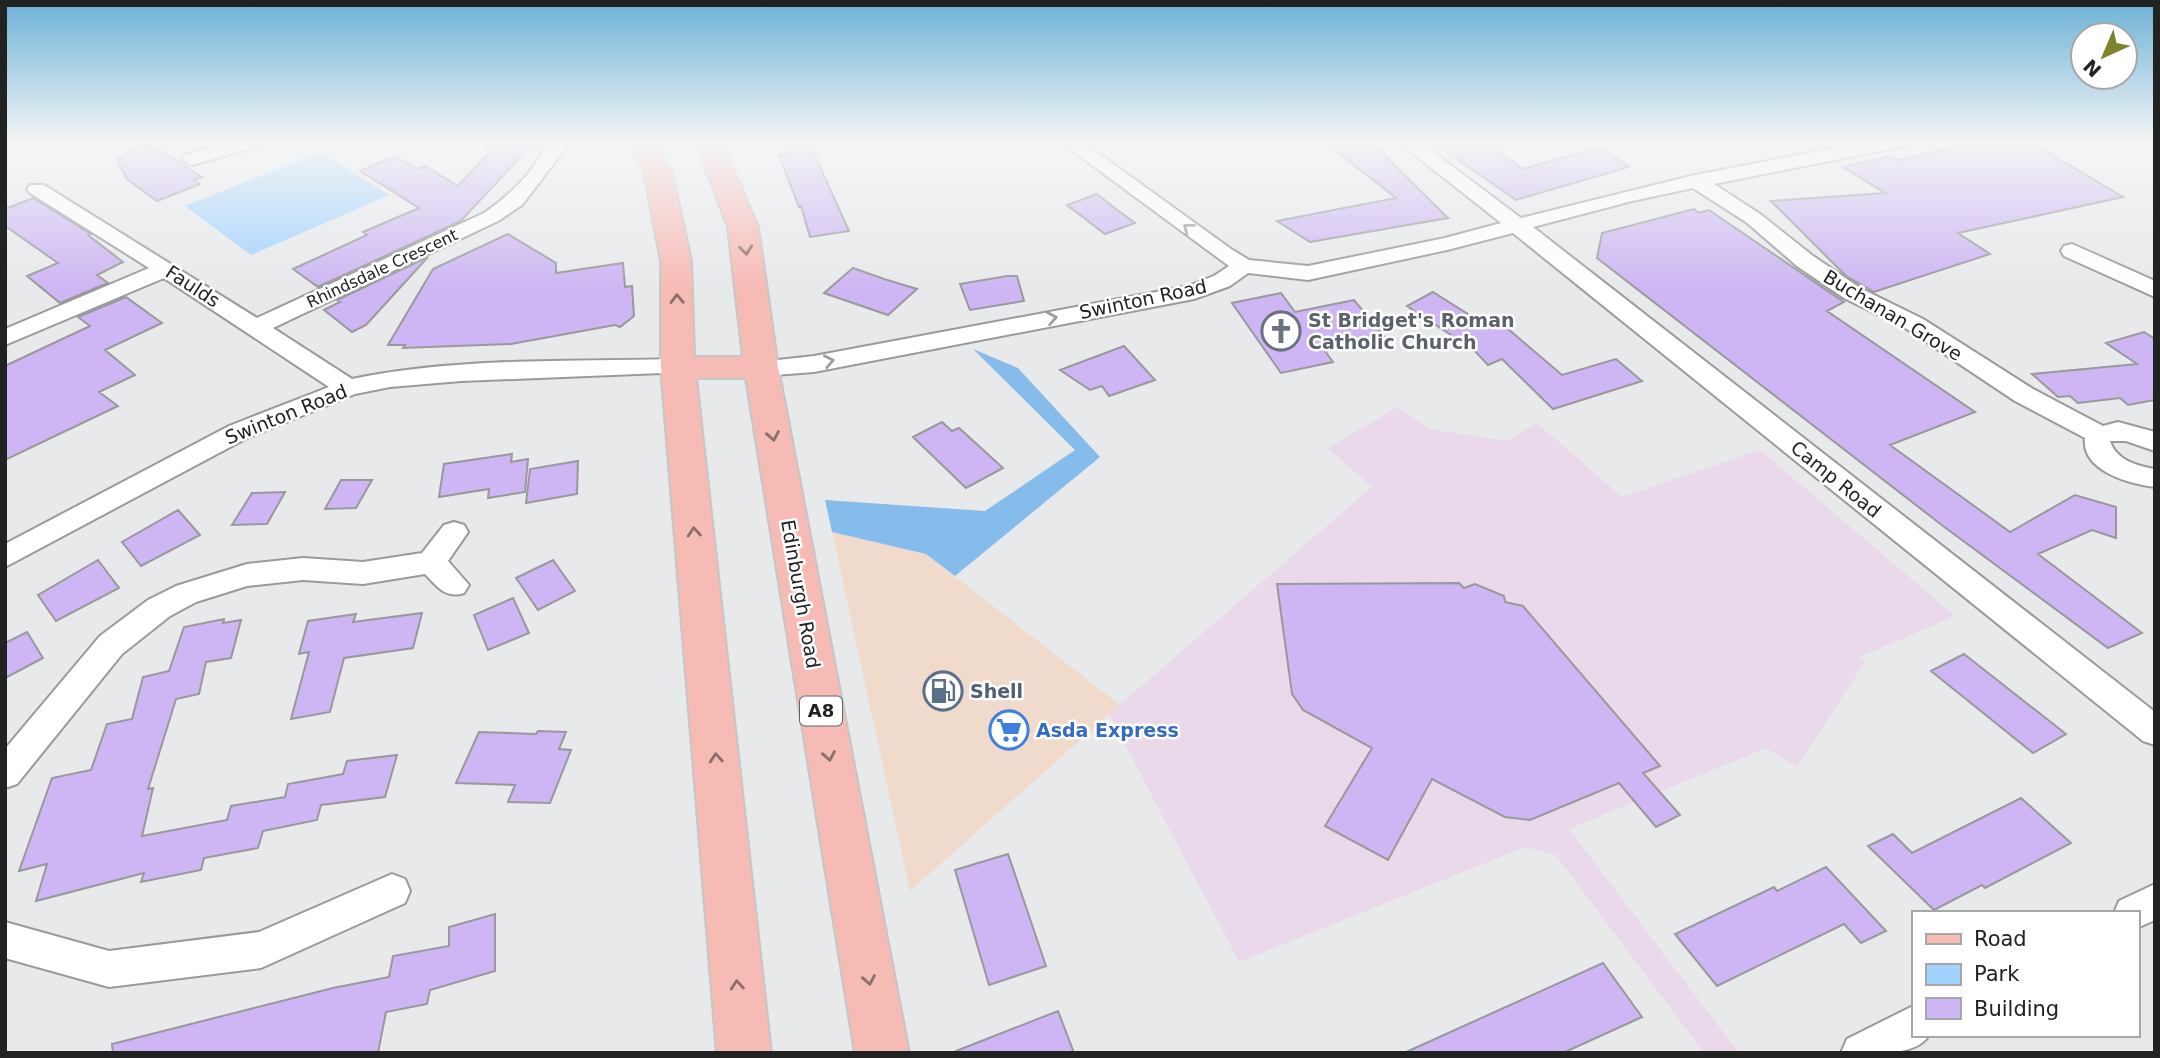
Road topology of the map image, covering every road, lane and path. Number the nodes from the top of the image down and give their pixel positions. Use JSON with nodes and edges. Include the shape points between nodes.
{"nodes":[{"id":1,"x":37,"y":189,"type":"dead end"},
{"id":2,"x":523,"y":189,"type":"edge"},
{"id":3,"x":661,"y":189,"type":"edge"},
{"id":4,"x":728,"y":189,"type":"edge"},
{"id":5,"x":1135,"y":189,"type":"edge"},
{"id":6,"x":1471,"y":189,"type":"edge"},
{"id":7,"x":1656,"y":189,"type":"edge"},
{"id":8,"x":1708,"y":189,"type":"edge"},
{"id":9,"x":1519,"y":225,"type":"junction"},
{"id":10,"x":2072,"y":251,"type":"dead end"},
{"id":11,"x":1244,"y":266,"type":"junction"},
{"id":12,"x":166,"y":268,"type":"junction"},
{"id":13,"x":2155,"y":290,"type":"edge"},
{"id":14,"x":256,"y":327,"type":"junction"},
{"id":15,"x":5,"y":338,"type":"edge"},
{"id":16,"x":678,"y":367,"type":"junction"},
{"id":17,"x":761,"y":368,"type":"junction"},
{"id":18,"x":348,"y":388,"type":"junction"},
{"id":19,"x":2100,"y":435,"type":"junction"},
{"id":20,"x":2155,"y":442,"type":"edge"},
{"id":21,"x":2155,"y":478,"type":"edge"},
{"id":22,"x":454,"y":532,"type":"dead end"},
{"id":23,"x":5,"y":557,"type":"edge"},
{"id":24,"x":431,"y":562,"type":"junction"},
{"id":25,"x":454,"y":585,"type":"dead end"},
{"id":26,"x":2155,"y":731,"type":"edge"},
{"id":27,"x":5,"y":774,"type":"edge"},
{"id":28,"x":393,"y":891,"type":"dead end"},
{"id":29,"x":2155,"y":901,"type":"edge"},
{"id":30,"x":2136,"y":911,"type":"edge"},
{"id":31,"x":5,"y":940,"type":"edge"},
{"id":32,"x":1912,"y":1027,"type":"edge"},
{"id":33,"x":744,"y":1053,"type":"edge"},
{"id":34,"x":882,"y":1053,"type":"edge"},
{"id":35,"x":1861,"y":1053,"type":"edge"}],
"edges":[{"from":1,"to":12,"type":"street","name":"Faulds"},
{"from":2,"to":14,"type":"street","name":"Rhindsdale Crescent","via":[[491,217]]},
{"from":16,"to":3,"type":"main road","one_way":true,"via":[[676,261]]},
{"from":4,"to":17,"type":"main road","name":"Edinburgh Road","number":"A8","one_way":true,"via":[[743,227]]},
{"from":11,"to":5,"type":"street","one_way":true},
{"from":6,"to":9,"type":"street","name":"Camp Road"},
{"from":7,"to":9,"type":"street"},
{"from":8,"to":19,"type":"street","name":"Buchanan Grove","via":[[1852,293],[1915,324],[2024,395]]},
{"from":9,"to":11,"type":"street","via":[[1308,273]]},
{"from":9,"to":26,"type":"street","name":"Camp Road"},
{"from":10,"to":13,"type":"street"},
{"from":17,"to":11,"type":"street","name":"Swinton Road","one_way":true,"via":[[814,364],[1194,292]]},
{"from":12,"to":14,"type":"street","name":"Faulds"},
{"from":12,"to":15,"type":"street"},
{"from":14,"to":18,"type":"street","name":"Faulds"},
{"from":16,"to":17,"type":"main road"},
{"from":16,"to":18,"type":"street","name":"Swinton Road","via":[[461,373]]},
{"from":33,"to":16,"type":"main road","one_way":true},
{"from":17,"to":34,"type":"main road","name":"Edinburgh Road","number":"A8","one_way":true},
{"from":18,"to":23,"type":"street","name":"Swinton Road","via":[[238,432]]},
{"from":19,"to":20,"type":"street","name":"Buchanan Grove","via":[[2118,431]]},
{"from":19,"to":21,"type":"street","via":[[2098,447],[2112,463]]},
{"from":22,"to":24,"type":"street"},
{"from":24,"to":25,"type":"street"},
{"from":24,"to":27,"type":"street","via":[[363,573],[303,569],[247,575],[186,594],[159,608],[111,646]]},
{"from":28,"to":31,"type":"street","via":[[261,950],[109,969]]},
{"from":29,"to":30,"type":"street"},
{"from":32,"to":35,"type":"street"}]}
